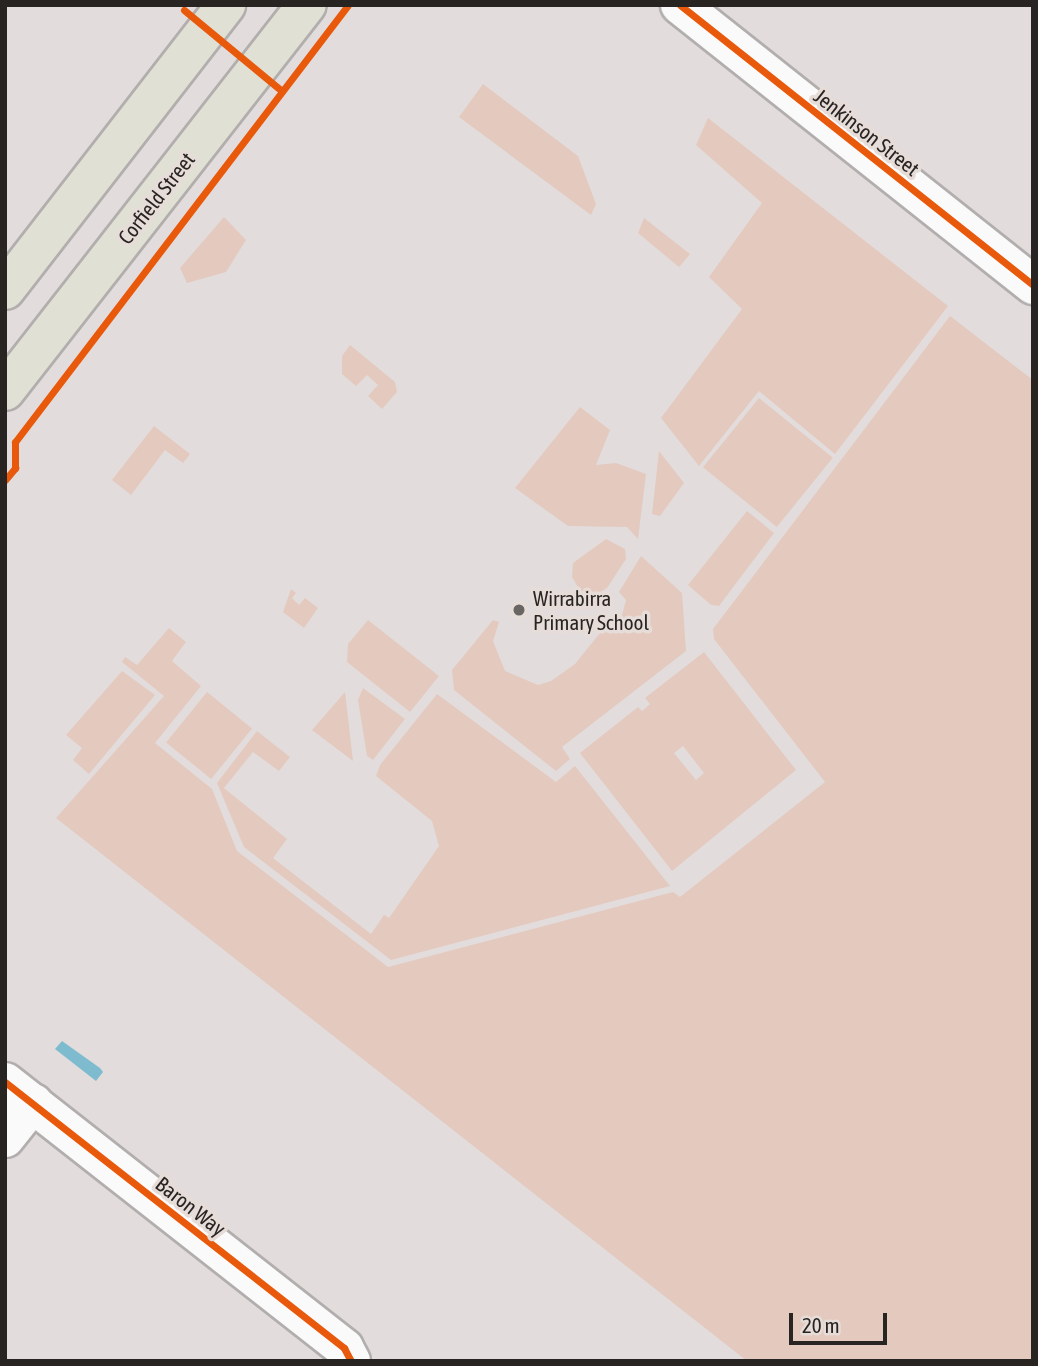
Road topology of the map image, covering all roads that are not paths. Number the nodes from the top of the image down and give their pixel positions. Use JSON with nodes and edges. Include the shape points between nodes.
{"nodes":[{"id":1,"x":226,"y":5,"type":"edge"},
{"id":2,"x":307,"y":5,"type":"edge"},
{"id":3,"x":680,"y":5,"type":"edge"},
{"id":4,"x":1033,"y":285,"type":"edge"},
{"id":5,"x":5,"y":290,"type":"edge"},
{"id":6,"x":5,"y":391,"type":"edge"},
{"id":7,"x":19,"y":1092,"type":"edge"},
{"id":8,"x":5,"y":1138,"type":"edge"},
{"id":9,"x":351,"y":1361,"type":"edge"}],
"edges":[{"from":1,"to":5,"type":"main road"},
{"from":2,"to":6,"type":"main road","name":"Corfield Street"},
{"from":3,"to":4,"type":"street","name":"Jenkinson Street"},
{"from":7,"to":8,"type":"street"},
{"from":7,"to":9,"type":"street","name":"Baron Way","via":[[344,1348]]}]}
